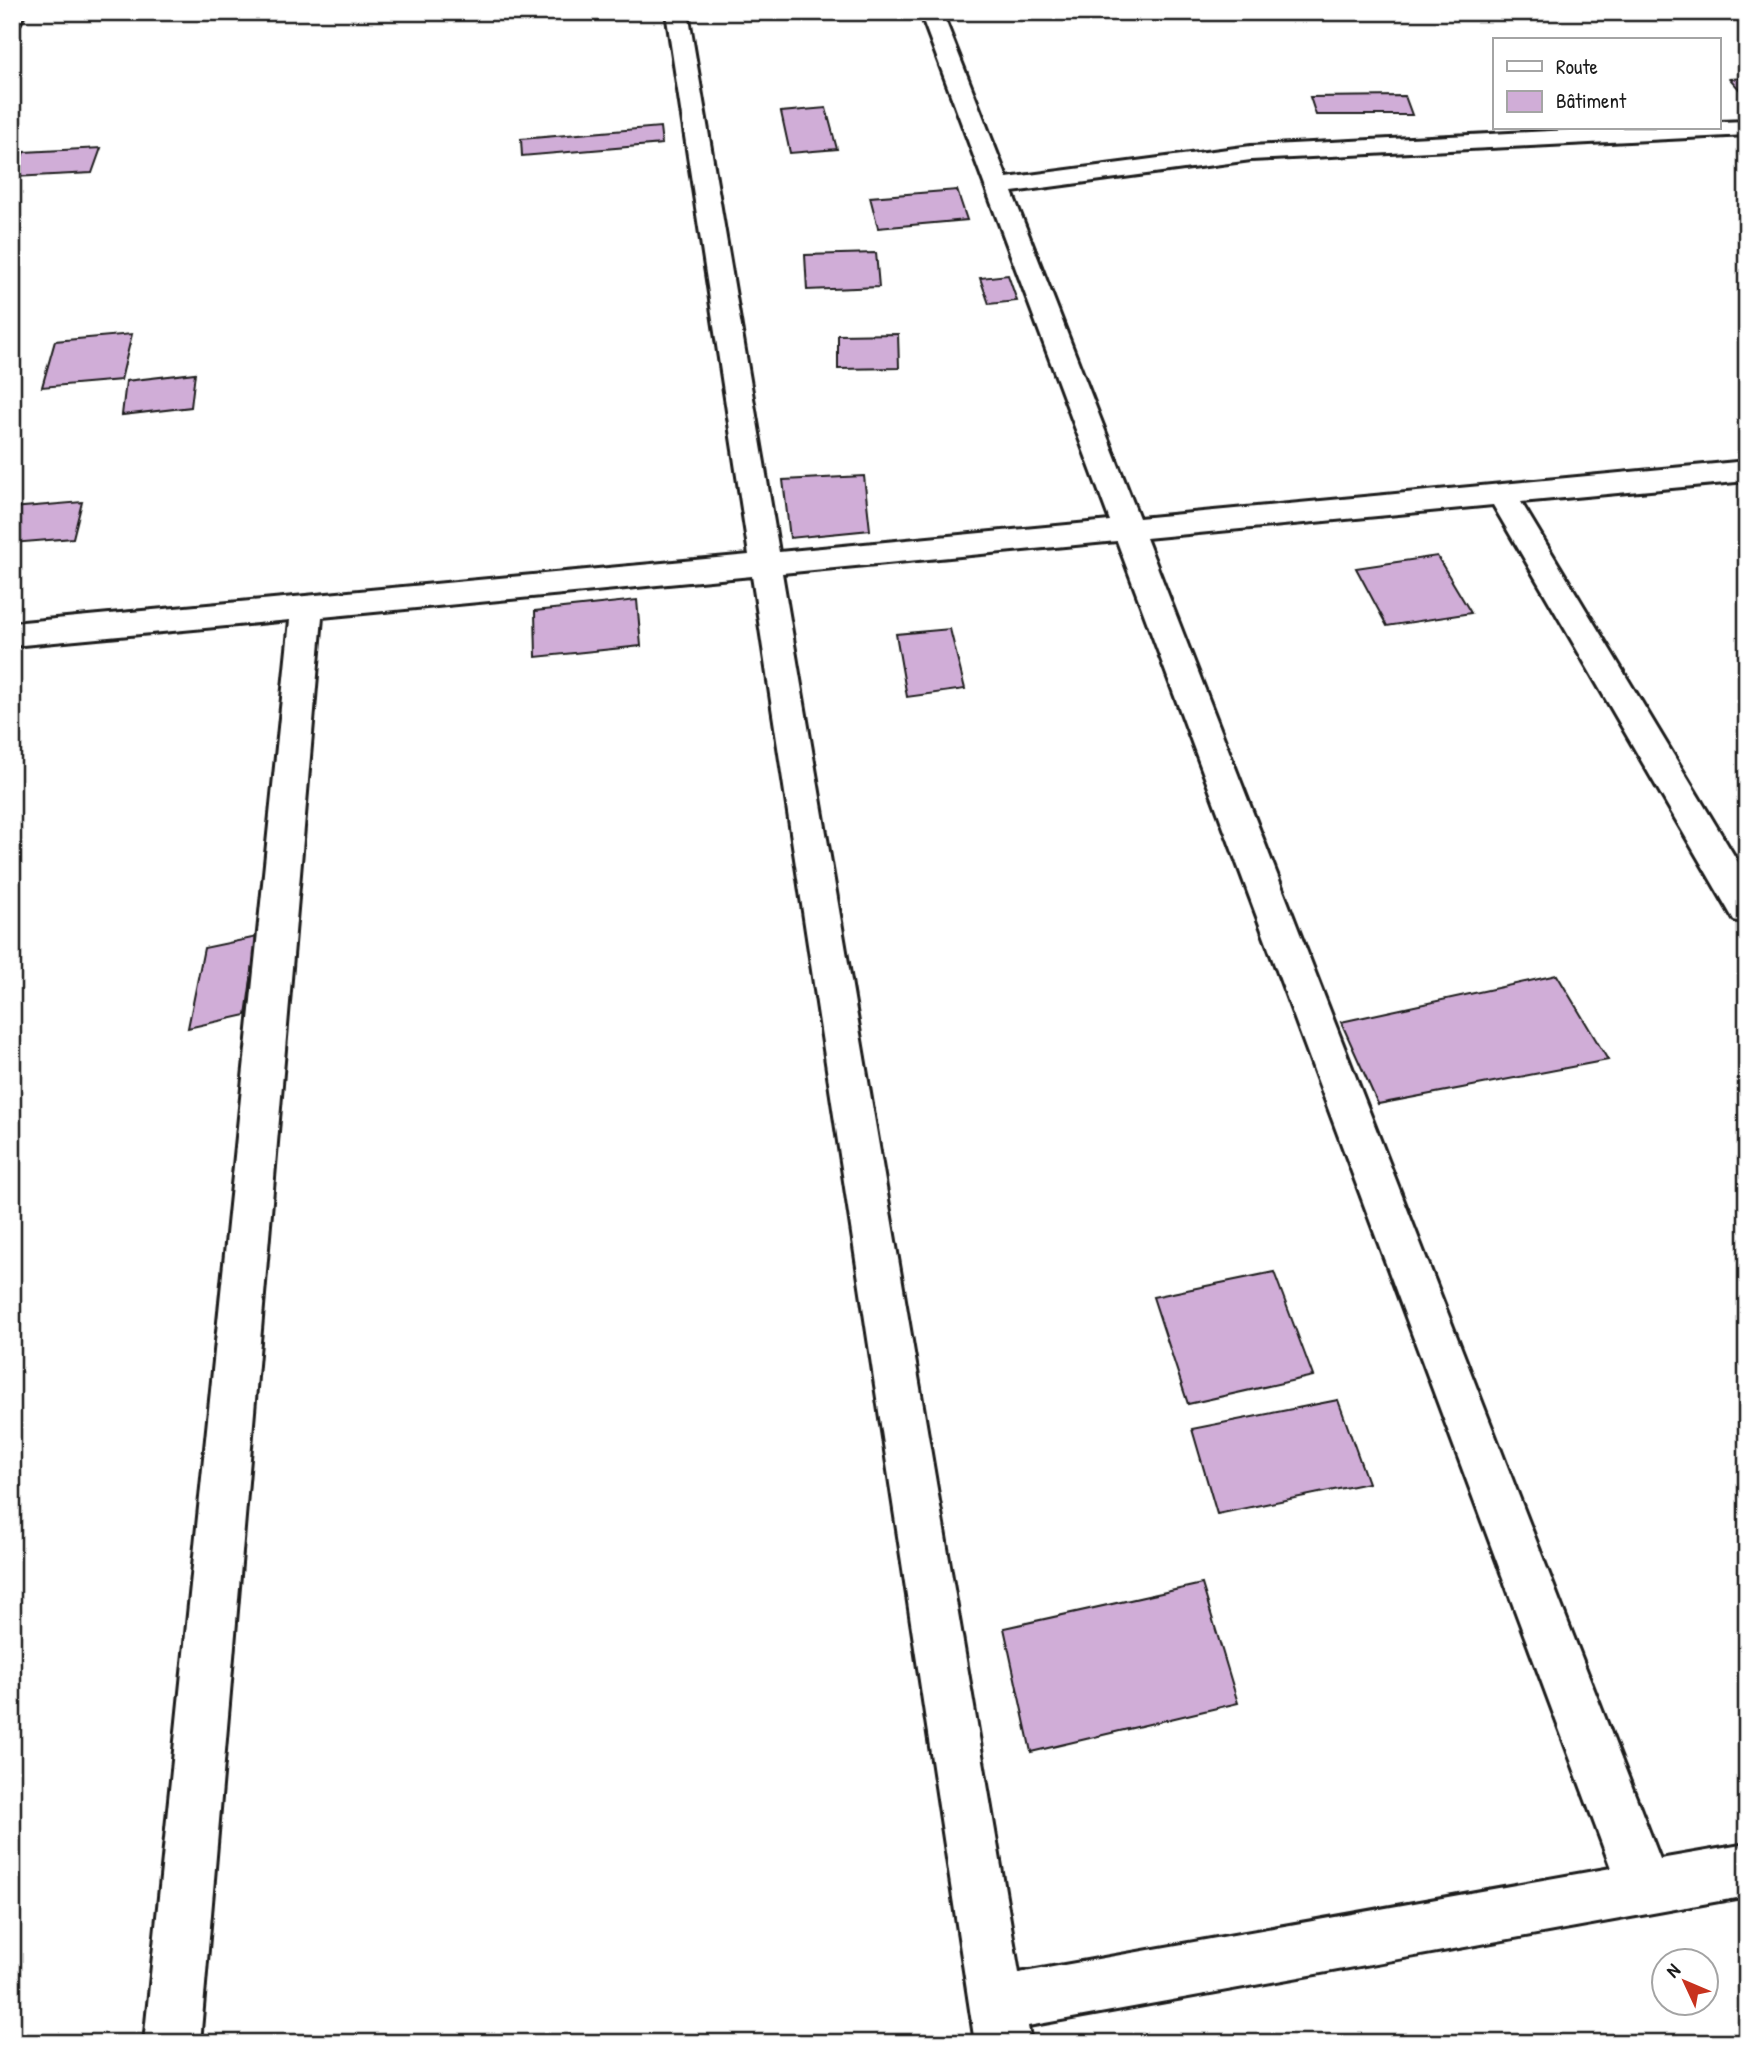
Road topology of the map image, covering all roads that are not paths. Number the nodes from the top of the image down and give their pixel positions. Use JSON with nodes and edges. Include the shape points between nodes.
{"nodes":[{"id":1,"x":15,"y":12,"type":"edge"},
{"id":2,"x":677,"y":12,"type":"edge"},
{"id":3,"x":931,"y":12,"type":"edge"},
{"id":4,"x":12,"y":18,"type":"edge"},
{"id":5,"x":1747,"y":128,"type":"edge"},
{"id":6,"x":1720,"y":129,"type":"edge"},
{"id":7,"x":1707,"y":130,"type":"edge"},
{"id":8,"x":998,"y":187,"type":"junction"},
{"id":9,"x":1747,"y":471,"type":"edge"},
{"id":10,"x":1501,"y":494,"type":"junction"},
{"id":11,"x":1127,"y":529,"type":"junction"},
{"id":12,"x":765,"y":563,"type":"junction"},
{"id":13,"x":307,"y":607,"type":"junction"},
{"id":14,"x":12,"y":635,"type":"edge"},
{"id":15,"x":1747,"y":909,"type":"edge"},
{"id":16,"x":1747,"y":1870,"type":"edge"},
{"id":17,"x":1645,"y":1888,"type":"junction"},
{"id":18,"x":1000,"y":2024,"type":"edge"},
{"id":19,"x":172,"y":2043,"type":"edge"}],
"edges":[{"from":1,"to":4,"type":"street"},
{"from":2,"to":12,"type":"street"},
{"from":3,"to":8,"type":"street"},
{"from":5,"to":6,"type":"street"},
{"from":7,"to":8,"type":"street","via":[[1251,153]]},
{"from":8,"to":11,"type":"street"},
{"from":9,"to":10,"type":"street"},
{"from":10,"to":11,"type":"street"},
{"from":10,"to":15,"type":"street"},
{"from":11,"to":12,"type":"street"},
{"from":11,"to":17,"type":"street"},
{"from":12,"to":13,"type":"street"},
{"from":12,"to":18,"type":"street"},
{"from":13,"to":14,"type":"street"},
{"from":13,"to":19,"type":"street"},
{"from":16,"to":17,"type":"street"},
{"from":17,"to":18,"type":"street"}]}
